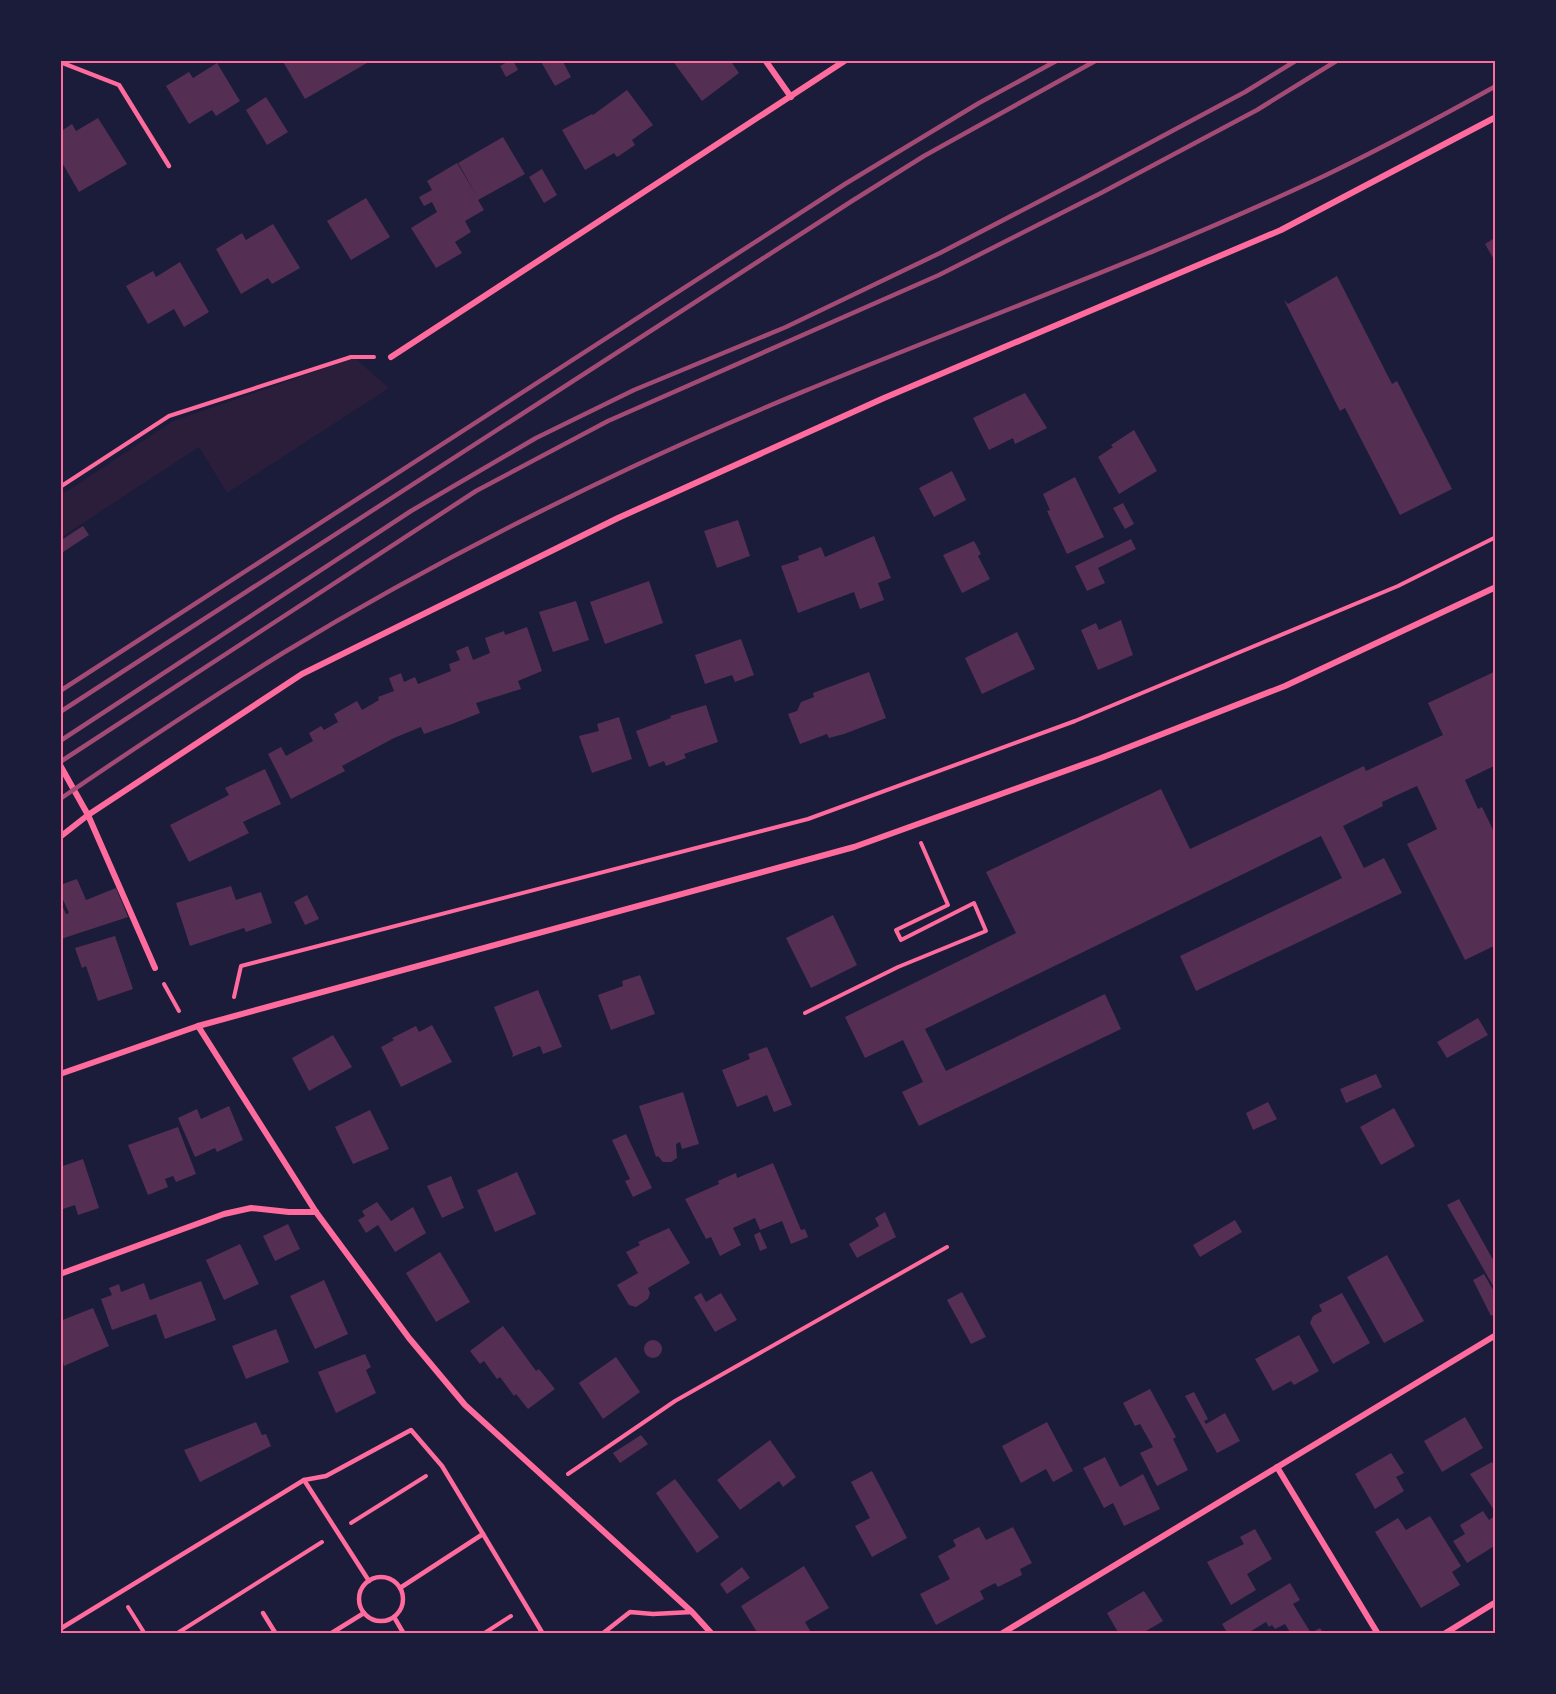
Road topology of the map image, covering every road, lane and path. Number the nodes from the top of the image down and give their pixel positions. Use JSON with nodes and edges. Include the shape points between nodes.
{"nodes":[{"id":1,"x":765,"y":60,"type":"edge"},
{"id":2,"x":846,"y":60,"type":"edge"},
{"id":3,"x":60,"y":62,"type":"edge"},
{"id":4,"x":790,"y":96,"type":"junction"},
{"id":5,"x":1496,"y":117,"type":"edge"},
{"id":6,"x":169,"y":166,"type":"dead end"},
{"id":7,"x":391,"y":357,"type":"joint"},
{"id":8,"x":60,"y":488,"type":"edge"},
{"id":9,"x":1496,"y":537,"type":"edge"},
{"id":10,"x":1496,"y":587,"type":"edge"},
{"id":11,"x":60,"y":765,"type":"edge"},
{"id":12,"x":88,"y":814,"type":"junction"},
{"id":13,"x":914,"y":825,"type":"junction"},
{"id":14,"x":60,"y":837,"type":"edge"},
{"id":15,"x":155,"y":968,"type":"joint"},
{"id":16,"x":177,"y":1007,"type":"dead end"},
{"id":17,"x":805,"y":1013,"type":"dead end"},
{"id":18,"x":230,"y":1018,"type":"junction"},
{"id":19,"x":198,"y":1026,"type":"junction"},
{"id":20,"x":60,"y":1074,"type":"edge"},
{"id":21,"x":316,"y":1212,"type":"junction"},
{"id":22,"x":947,"y":1247,"type":"dead end"},
{"id":23,"x":60,"y":1274,"type":"edge"},
{"id":24,"x":1496,"y":1335,"type":"edge"},
{"id":25,"x":442,"y":1466,"type":"junction"},
{"id":26,"x":1277,"y":1467,"type":"junction"},
{"id":27,"x":304,"y":1480,"type":"junction"},
{"id":28,"x":552,"y":1485,"type":"junction"},
{"id":29,"x":338,"y":1532,"type":"junction"},
{"id":30,"x":483,"y":1534,"type":"junction"},
{"id":31,"x":369,"y":1581,"type":"junction"},
{"id":32,"x":400,"y":1588,"type":"junction"},
{"id":33,"x":119,"y":1592,"type":"junction"},
{"id":34,"x":1496,"y":1602,"type":"edge"},
{"id":35,"x":527,"y":1606,"type":"junction"},
{"id":36,"x":692,"y":1611,"type":"junction"},
{"id":37,"x":263,"y":1613,"type":"dead end"},
{"id":38,"x":364,"y":1613,"type":"junction"},
{"id":39,"x":394,"y":1617,"type":"junction"},
{"id":40,"x":60,"y":1629,"type":"edge"},
{"id":41,"x":145,"y":1634,"type":"edge"},
{"id":42,"x":176,"y":1634,"type":"edge"},
{"id":43,"x":276,"y":1634,"type":"edge"},
{"id":44,"x":330,"y":1634,"type":"edge"},
{"id":45,"x":404,"y":1634,"type":"edge"},
{"id":46,"x":483,"y":1634,"type":"edge"},
{"id":47,"x":543,"y":1634,"type":"edge"},
{"id":48,"x":602,"y":1634,"type":"edge"},
{"id":49,"x":712,"y":1634,"type":"edge"},
{"id":50,"x":1001,"y":1634,"type":"edge"},
{"id":51,"x":1378,"y":1634,"type":"edge"},
{"id":52,"x":1444,"y":1634,"type":"edge"}],
"edges":[{"from":1,"to":4,"type":"street"},
{"from":2,"to":4,"type":"street"},
{"from":3,"to":6,"type":"lane","via":[[119,86]]},
{"from":4,"to":7,"type":"street"},
{"from":5,"to":12,"type":"street","via":[[1281,230],[884,398],[586,533],[302,674]]},
{"from":7,"to":8,"type":"path","via":[[351,357],[169,416]]},
{"from":9,"to":18,"type":"path","via":[[1398,586],[1075,721],[808,819],[241,966]]},
{"from":10,"to":13,"type":"street","via":[[1285,686]]},
{"from":11,"to":12,"type":"street"},
{"from":12,"to":14,"type":"street"},
{"from":12,"to":15,"type":"street"},
{"from":13,"to":17,"type":"path","via":[[948,905],[896,930],[901,940],[974,903],[986,931],[898,967]]},
{"from":13,"to":18,"type":"street","via":[[854,847]]},
{"from":15,"to":16,"type":"path"},
{"from":18,"to":19,"type":"street"},
{"from":19,"to":20,"type":"street"},
{"from":19,"to":21,"type":"street"},
{"from":21,"to":23,"type":"street","via":[[251,1208],[224,1214]]},
{"from":21,"to":28,"type":"street","via":[[409,1338],[465,1405]]},
{"from":22,"to":28,"type":"path","via":[[675,1401]]},
{"from":24,"to":26,"type":"street"},
{"from":25,"to":27,"type":"lane","via":[[411,1430],[326,1476]]},
{"from":25,"to":29,"type":"path"},
{"from":25,"to":30,"type":"lane"},
{"from":26,"to":50,"type":"street"},
{"from":26,"to":51,"type":"street"},
{"from":27,"to":29,"type":"lane"},
{"from":27,"to":33,"type":"lane"},
{"from":28,"to":36,"type":"street"},
{"from":29,"to":31,"type":"lane"},
{"from":29,"to":42,"type":"path"},
{"from":30,"to":32,"type":"lane"},
{"from":30,"to":35,"type":"lane"},
{"from":31,"to":32,"type":"lane","via":[[389,1579]]},
{"from":31,"to":38,"type":"lane","via":[[360,1592]]},
{"from":32,"to":39,"type":"lane","via":[[403,1604]]},
{"from":33,"to":40,"type":"lane"},
{"from":33,"to":41,"type":"path"},
{"from":34,"to":52,"type":"street"},
{"from":35,"to":46,"type":"path"},
{"from":35,"to":47,"type":"lane"},
{"from":36,"to":48,"type":"lane","via":[[630,1612]]},
{"from":36,"to":49,"type":"street"},
{"from":37,"to":43,"type":"lane"},
{"from":38,"to":39,"type":"lane","via":[[378,1621]]},
{"from":38,"to":44,"type":"lane"},
{"from":39,"to":45,"type":"lane"}]}
